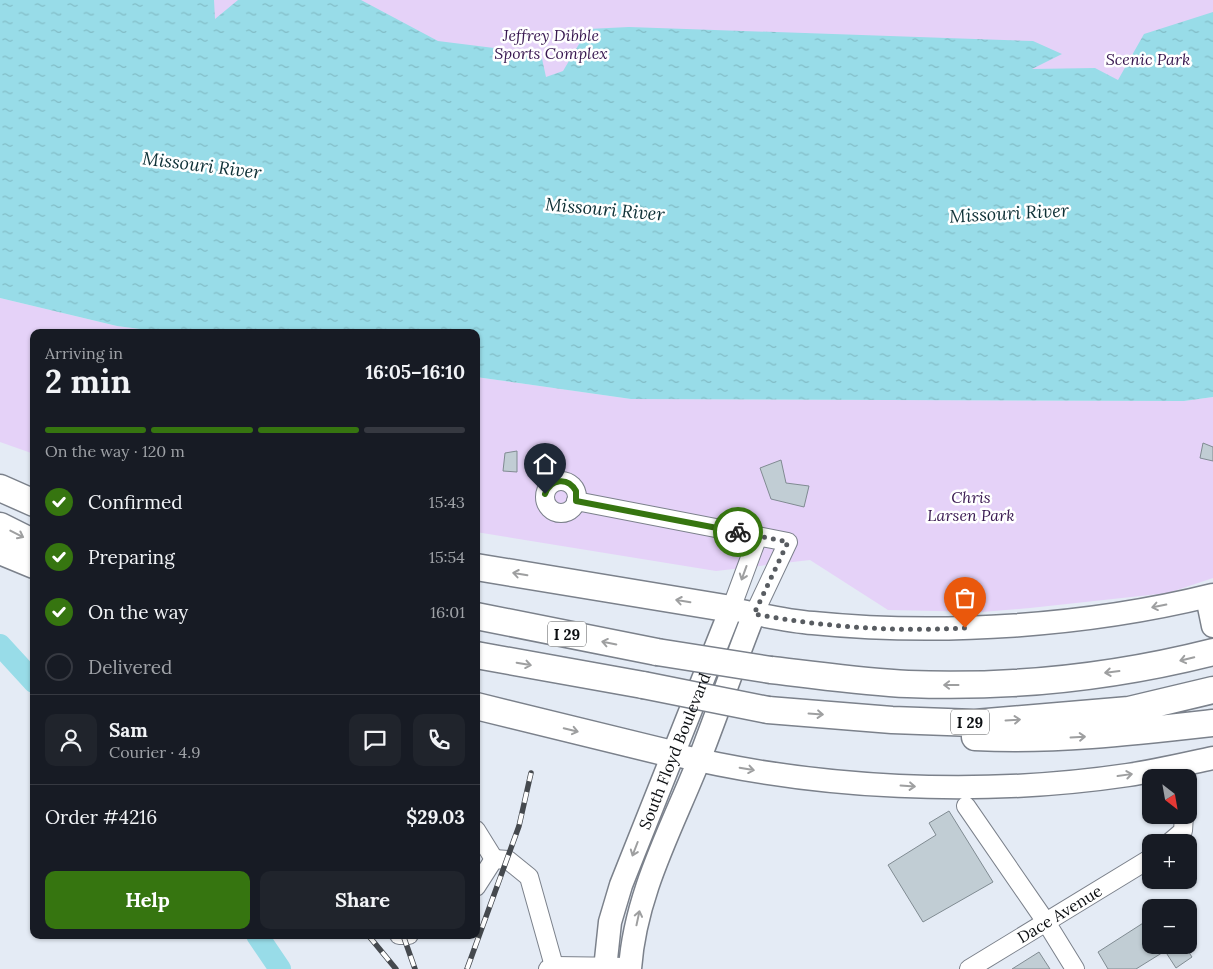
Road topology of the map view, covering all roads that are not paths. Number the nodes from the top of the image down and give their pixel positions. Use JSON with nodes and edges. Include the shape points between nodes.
{"nodes":[{"id":1,"x":0,"y":481,"type":"edge"},
{"id":2,"x":0,"y":488,"type":"edge"},
{"id":3,"x":30,"y":489,"type":"edge"},
{"id":4,"x":30,"y":501,"type":"edge"},
{"id":5,"x":576,"y":501,"type":"dead end"},
{"id":6,"x":0,"y":526,"type":"edge"},
{"id":7,"x":758,"y":536,"type":"junction"},
{"id":8,"x":30,"y":541,"type":"edge"},
{"id":9,"x":0,"y":551,"type":"edge"},
{"id":10,"x":30,"y":563,"type":"edge"},
{"id":11,"x":480,"y":568,"type":"edge"},
{"id":12,"x":1210,"y":596,"type":"edge"},
{"id":13,"x":743,"y":611,"type":"junction"},
{"id":14,"x":480,"y":617,"type":"edge"},
{"id":15,"x":1213,"y":626,"type":"edge"},
{"id":16,"x":1213,"y":652,"type":"edge"},
{"id":17,"x":480,"y":656,"type":"edge"},
{"id":18,"x":1213,"y":690,"type":"edge"},
{"id":19,"x":480,"y":707,"type":"edge"},
{"id":20,"x":892,"y":720,"type":"junction"},
{"id":21,"x":1213,"y":723,"type":"edge"},
{"id":22,"x":672,"y":754,"type":"junction"},
{"id":23,"x":1213,"y":758,"type":"edge"},
{"id":24,"x":699,"y":761,"type":"junction"},
{"id":25,"x":966,"y":806,"type":"dead end"},
{"id":26,"x":480,"y":836,"type":"edge"},
{"id":27,"x":494,"y":858,"type":"junction"},
{"id":28,"x":1142,"y":863,"type":"edge"},
{"id":29,"x":480,"y":881,"type":"edge"},
{"id":30,"x":1046,"y":922,"type":"junction"},
{"id":31,"x":551,"y":967,"type":"edge"},
{"id":32,"x":605,"y":968,"type":"edge"},
{"id":33,"x":630,"y":968,"type":"edge"},
{"id":34,"x":969,"y":969,"type":"edge"},
{"id":35,"x":1075,"y":969,"type":"edge"}],
"edges":[{"from":1,"to":3,"type":"highway"},
{"from":2,"to":4,"type":"highway"},
{"from":5,"to":7,"type":"street"},
{"from":6,"to":8,"type":"highway","one_way":true},
{"from":7,"to":13,"type":"street","name":"South Floyd Boulevard","one_way":true},
{"from":7,"to":13,"type":"street","name":"South Floyd Boulevard","via":[[788,542]]},
{"from":9,"to":10,"type":"highway"},
{"from":13,"to":11,"type":"highway","one_way":true},
{"from":12,"to":13,"type":"main road","one_way":true,"via":[[1086,618],[950,629],[811,623]]},
{"from":12,"to":15,"type":"main road"},
{"from":13,"to":22,"type":"main road","name":"South Floyd Boulevard"},
{"from":13,"to":24,"type":"main road","name":"South Floyd Boulevard"},
{"from":16,"to":14,"type":"highway","number":"I 29","one_way":true,"bridge":true,"via":[[1161,665],[1032,682],[955,685],[887,682],[771,670],[657,652]]},
{"from":17,"to":20,"type":"highway","number":"I 29","one_way":true,"bridge":true,"via":[[768,710]]},
{"from":20,"to":18,"type":"highway","number":"I 29","one_way":true,"via":[[975,722],[1034,719],[1129,710]]},
{"from":19,"to":22,"type":"highway","one_way":true},
{"from":20,"to":21,"type":"highway","one_way":true,"via":[[936,735],[1030,740]]},
{"from":22,"to":24,"type":"main road"},
{"from":22,"to":32,"type":"main road","name":"South Floyd Boulevard","one_way":true,"via":[[621,885],[610,922]]},
{"from":24,"to":23,"type":"main road","one_way":true,"via":[[797,778],[916,787],[1052,783],[1128,775]]},
{"from":33,"to":24,"type":"main road","name":"South Floyd Boulevard","one_way":true,"via":[[638,915],[650,877]]},
{"from":25,"to":30,"type":"street"},
{"from":26,"to":27,"type":"street"},
{"from":27,"to":29,"type":"street"},
{"from":27,"to":31,"type":"street","via":[[508,860],[529,877]]},
{"from":28,"to":30,"type":"street","name":"Dace Avenue"},
{"from":30,"to":34,"type":"street","name":"Dace Avenue"},
{"from":30,"to":35,"type":"street"},
{"from":31,"to":32,"type":"street"},
{"from":32,"to":33,"type":"street"}]}
